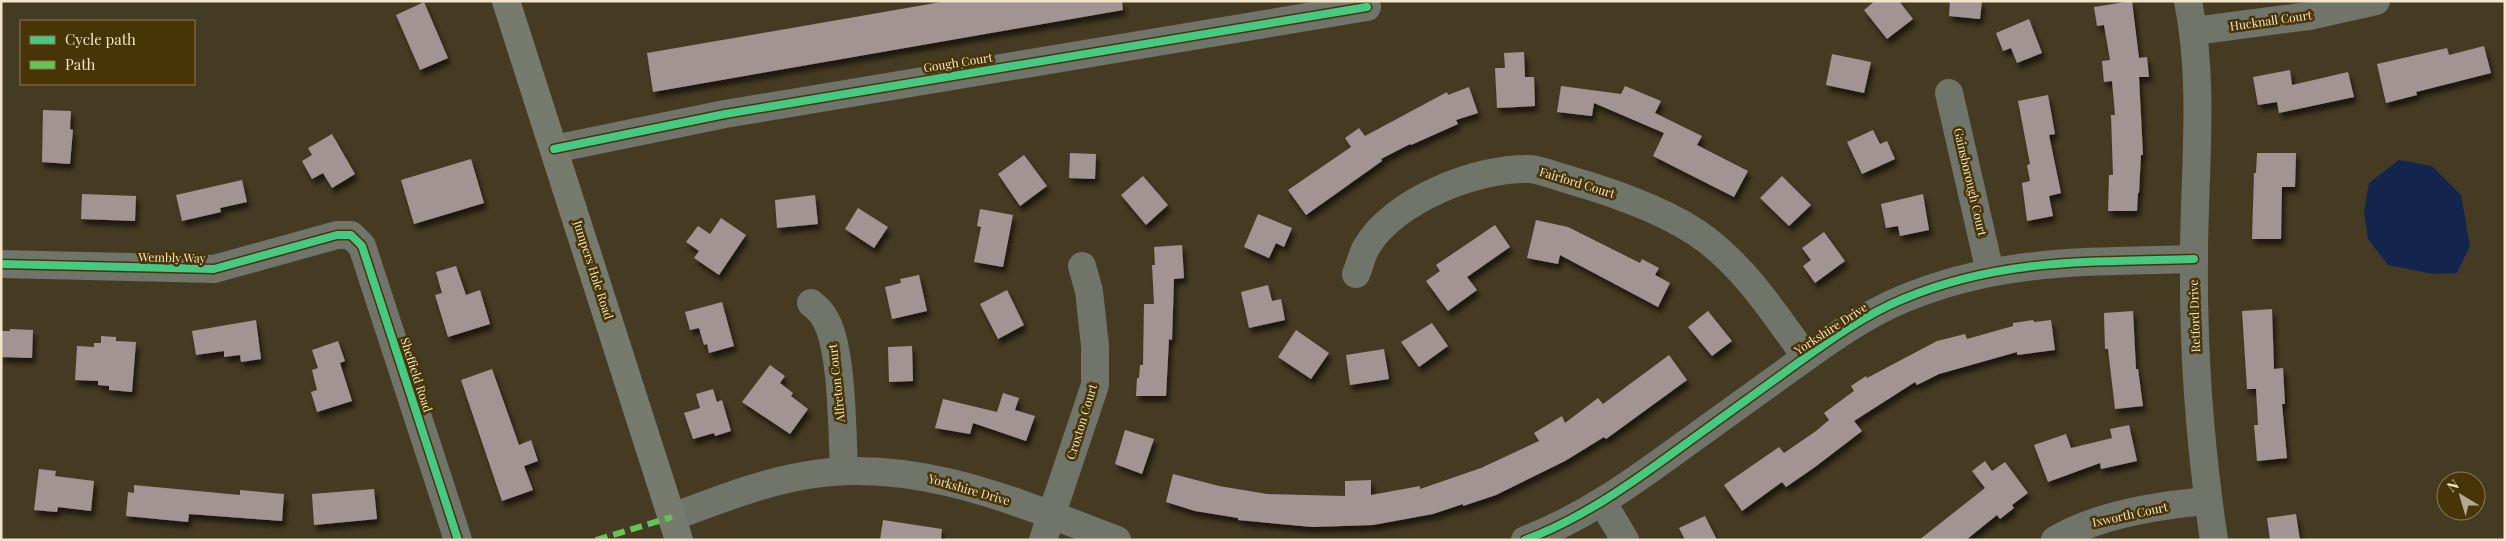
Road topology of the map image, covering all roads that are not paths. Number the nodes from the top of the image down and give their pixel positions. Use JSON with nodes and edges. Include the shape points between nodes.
{"nodes":[{"id":1,"x":506,"y":1,"type":"edge"},
{"id":2,"x":2188,"y":1,"type":"edge"},
{"id":3,"x":2376,"y":1,"type":"edge"},
{"id":4,"x":1367,"y":7,"type":"dead end"},
{"id":5,"x":2194,"y":31,"type":"junction"},
{"id":6,"x":1949,"y":93,"type":"dead end"},
{"id":7,"x":554,"y":150,"type":"junction"},
{"id":8,"x":337,"y":235,"type":"joint"},
{"id":9,"x":2194,"y":259,"type":"junction"},
{"id":10,"x":1,"y":264,"type":"edge"},
{"id":11,"x":1082,"y":266,"type":"dead end"},
{"id":12,"x":1990,"y":272,"type":"junction"},
{"id":13,"x":1356,"y":274,"type":"dead end"},
{"id":14,"x":811,"y":303,"type":"dead end"},
{"id":15,"x":1806,"y":357,"type":"junction"},
{"id":16,"x":844,"y":470,"type":"junction"},
{"id":17,"x":2208,"y":501,"type":"junction"},
{"id":18,"x":1603,"y":503,"type":"junction"},
{"id":19,"x":675,"y":528,"type":"edge"},
{"id":20,"x":1048,"y":528,"type":"edge"},
{"id":21,"x":458,"y":540,"type":"edge"},
{"id":22,"x":1118,"y":540,"type":"edge"},
{"id":23,"x":1525,"y":540,"type":"edge"},
{"id":24,"x":1625,"y":540,"type":"edge"},
{"id":25,"x":2055,"y":540,"type":"edge"},
{"id":26,"x":2214,"y":540,"type":"edge"}],
"edges":[{"from":1,"to":7,"type":"main road","name":"Jumpers Hole Road"},
{"from":2,"to":5,"type":"street","name":"Retford Drive"},
{"from":3,"to":5,"type":"street","name":"Hucknall Court","via":[[2309,16]]},
{"from":4,"to":7,"type":"street","name":"Gough Court","via":[[725,114]]},
{"from":5,"to":9,"type":"street","name":"Retford Drive","via":[[2197,92]]},
{"from":6,"to":12,"type":"street","name":"Gainsborough Court"},
{"from":7,"to":19,"type":"main road","name":"Jumpers Hole Road"},
{"from":8,"to":10,"type":"street","name":"Wembly Way","via":[[214,270]]},
{"from":8,"to":21,"type":"street","name":"Sheffield Road","via":[[351,235],[362,246]]},
{"from":9,"to":12,"type":"street","name":"Yorkshire Drive","via":[[2044,264]]},
{"from":9,"to":17,"type":"street","name":"Retford Drive","via":[[2198,380]]},
{"from":11,"to":20,"type":"street","name":"Croxton Court","via":[[1089,291],[1095,385]]},
{"from":12,"to":15,"type":"street","name":"Yorkshire Drive","via":[[1943,284],[1902,300],[1854,324]]},
{"from":13,"to":15,"type":"street","name":"Fairford Court","via":[[1367,246],[1380,230],[1437,190],[1466,178],[1532,169],[1612,192],[1684,225],[1707,240],[1752,284]]},
{"from":14,"to":16,"type":"street","name":"Alfreton Court","via":[[824,316],[837,358]]},
{"from":15,"to":18,"type":"street","name":"Yorkshire Drive"},
{"from":16,"to":19,"type":"street","name":"Yorkshire Drive","via":[[768,484]]},
{"from":16,"to":20,"type":"street","name":"Yorkshire Drive","via":[[894,471],[943,480]]},
{"from":17,"to":25,"type":"street","name":"Ixworth Court","via":[[2110,518],[2073,530]]},
{"from":17,"to":26,"type":"street","name":"Retford Drive"},
{"from":18,"to":23,"type":"street","name":"Yorkshire Drive"},
{"from":18,"to":24,"type":"street"},
{"from":20,"to":22,"type":"street","name":"Yorkshire Drive"}]}
